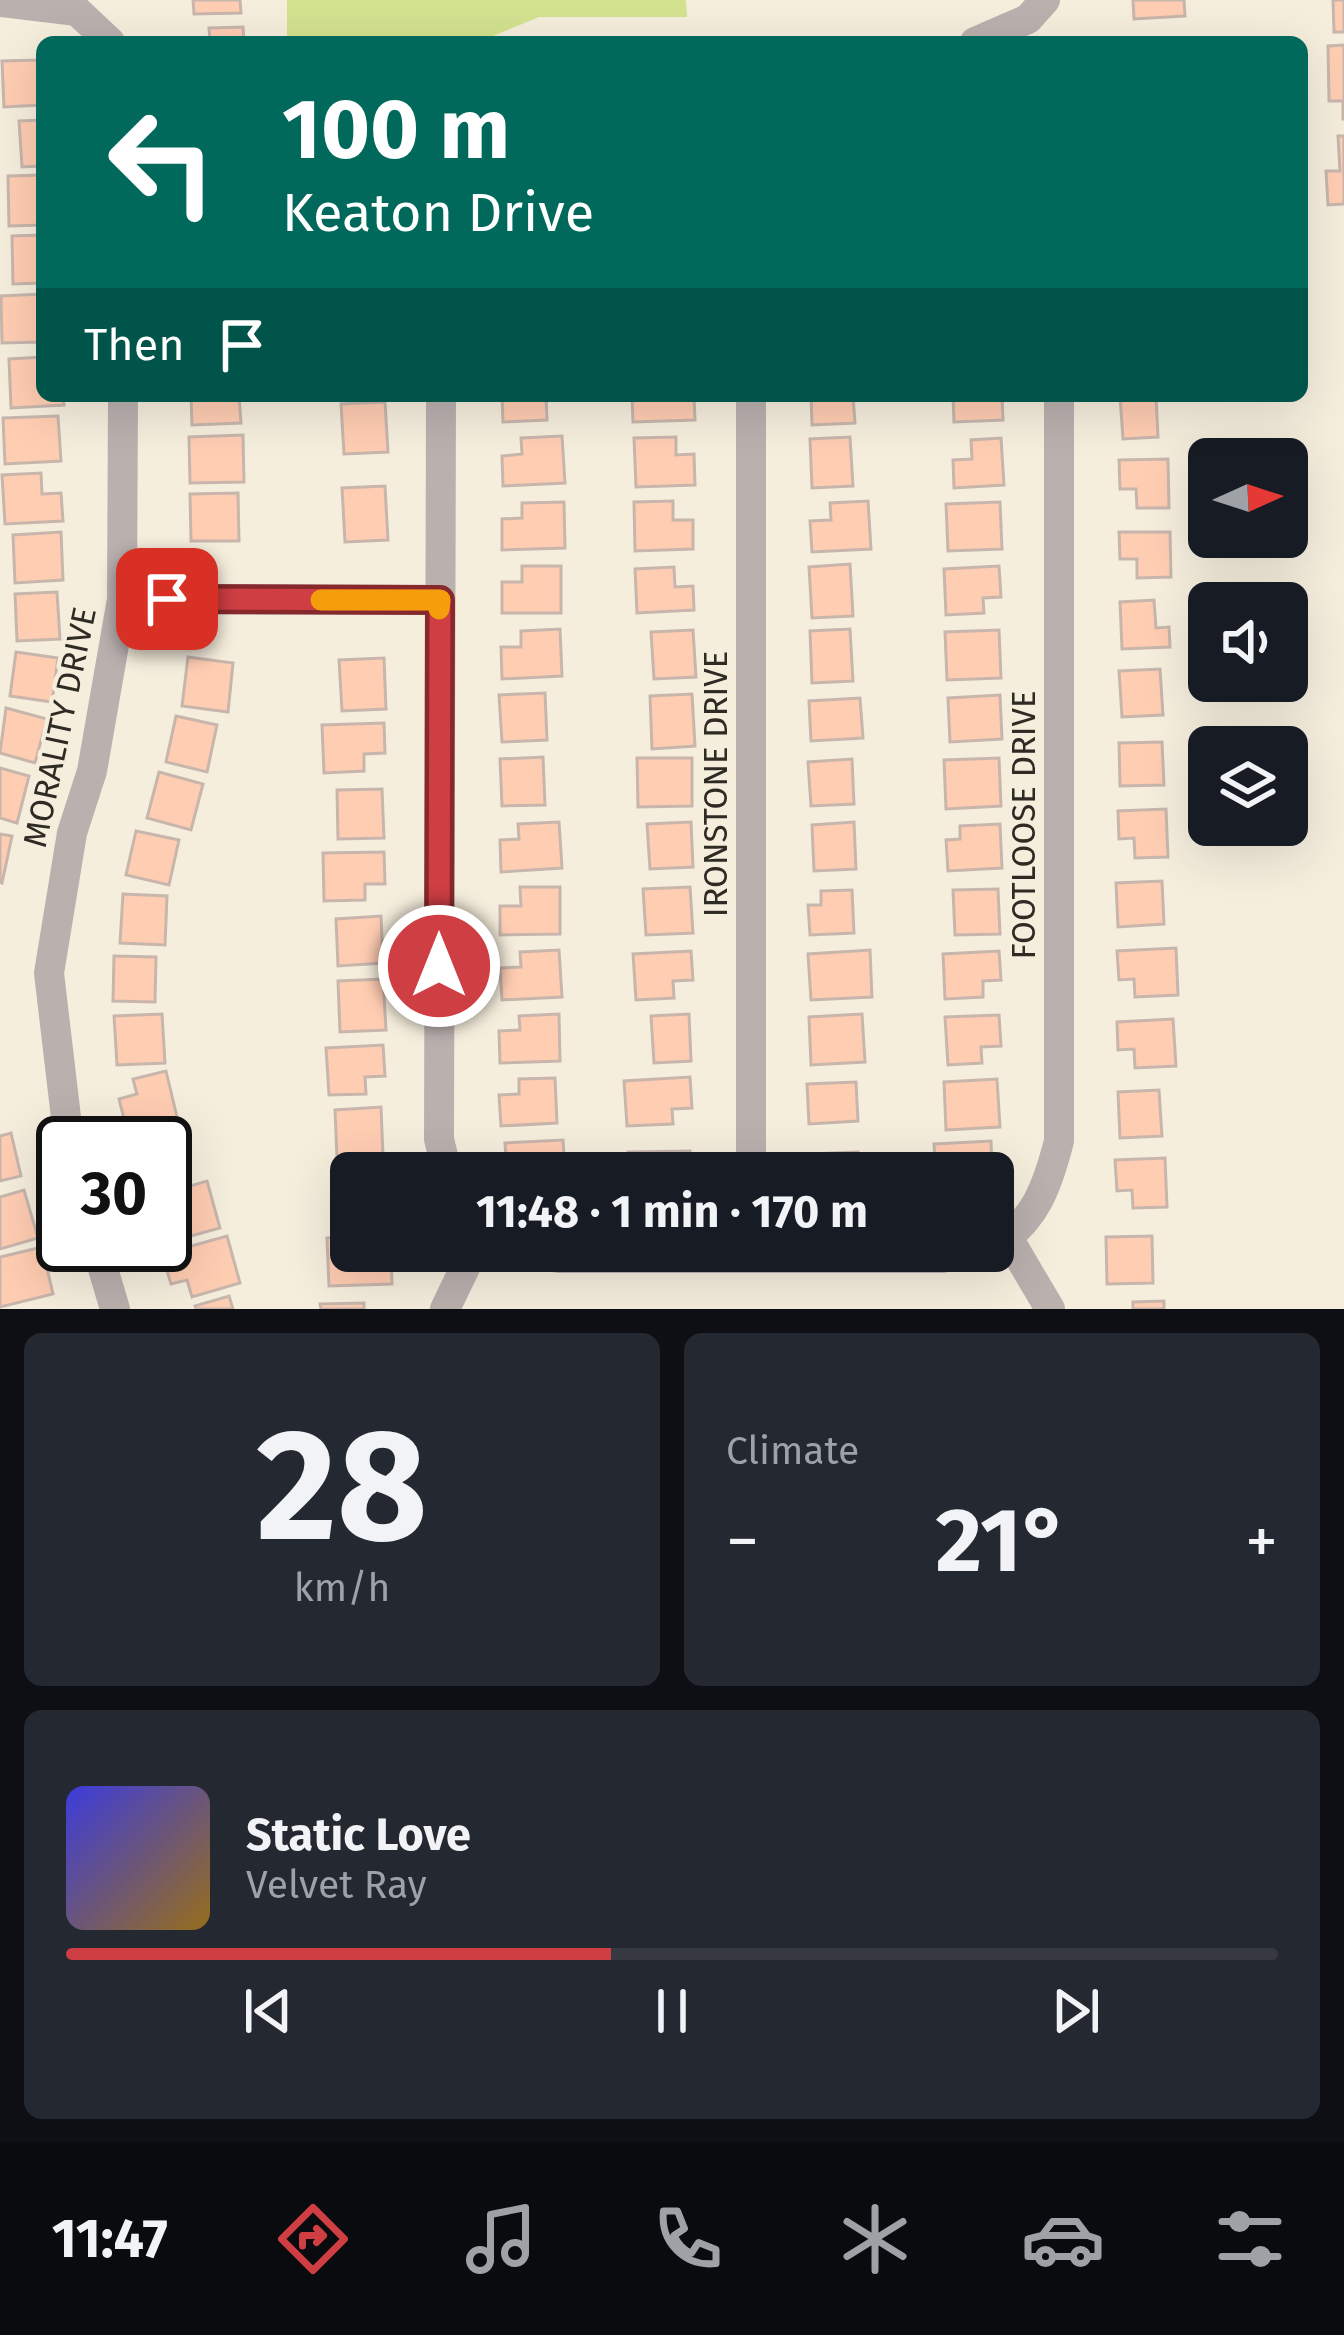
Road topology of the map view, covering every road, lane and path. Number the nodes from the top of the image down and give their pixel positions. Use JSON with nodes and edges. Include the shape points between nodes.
{"nodes":[{"id":1,"x":0,"y":2,"type":"edge"},
{"id":2,"x":34,"y":2,"type":"edge"},
{"id":3,"x":1039,"y":20,"type":"edge"},
{"id":4,"x":104,"y":36,"type":"edge"},
{"id":5,"x":992,"y":36,"type":"edge"},
{"id":6,"x":123,"y":402,"type":"edge"},
{"id":7,"x":441,"y":402,"type":"edge"},
{"id":8,"x":751,"y":402,"type":"edge"},
{"id":9,"x":1059,"y":402,"type":"edge"},
{"id":10,"x":122,"y":599,"type":"junction"},
{"id":11,"x":440,"y":600,"type":"junction"},
{"id":12,"x":66,"y":1116,"type":"edge"},
{"id":13,"x":442,"y":1152,"type":"edge"},
{"id":14,"x":751,"y":1152,"type":"edge"},
{"id":15,"x":1014,"y":1226,"type":"edge"},
{"id":16,"x":1014,"y":1268,"type":"edge"},
{"id":17,"x":104,"y":1272,"type":"edge"},
{"id":18,"x":463,"y":1272,"type":"edge"},
{"id":19,"x":115,"y":1309,"type":"edge"},
{"id":20,"x":445,"y":1309,"type":"edge"},
{"id":21,"x":1050,"y":1309,"type":"edge"}],
"edges":[{"from":1,"to":2,"type":"street"},
{"from":2,"to":4,"type":"street","via":[[77,11]]},
{"from":3,"to":5,"type":"street"},
{"from":6,"to":10,"type":"street","name":"MORALITY DRIVE"},
{"from":7,"to":11,"type":"street"},
{"from":8,"to":14,"type":"street","name":"IRONSTONE DRIVE"},
{"from":9,"to":15,"type":"street","name":"FOOTLOOSE DRIVE","via":[[1059,1141],[1045,1196]]},
{"from":10,"to":11,"type":"street"},
{"from":10,"to":12,"type":"street","name":"MORALITY DRIVE","via":[[50,974]]},
{"from":11,"to":13,"type":"street"},
{"from":16,"to":21,"type":"street"},
{"from":17,"to":19,"type":"street"},
{"from":18,"to":20,"type":"street"}]}
